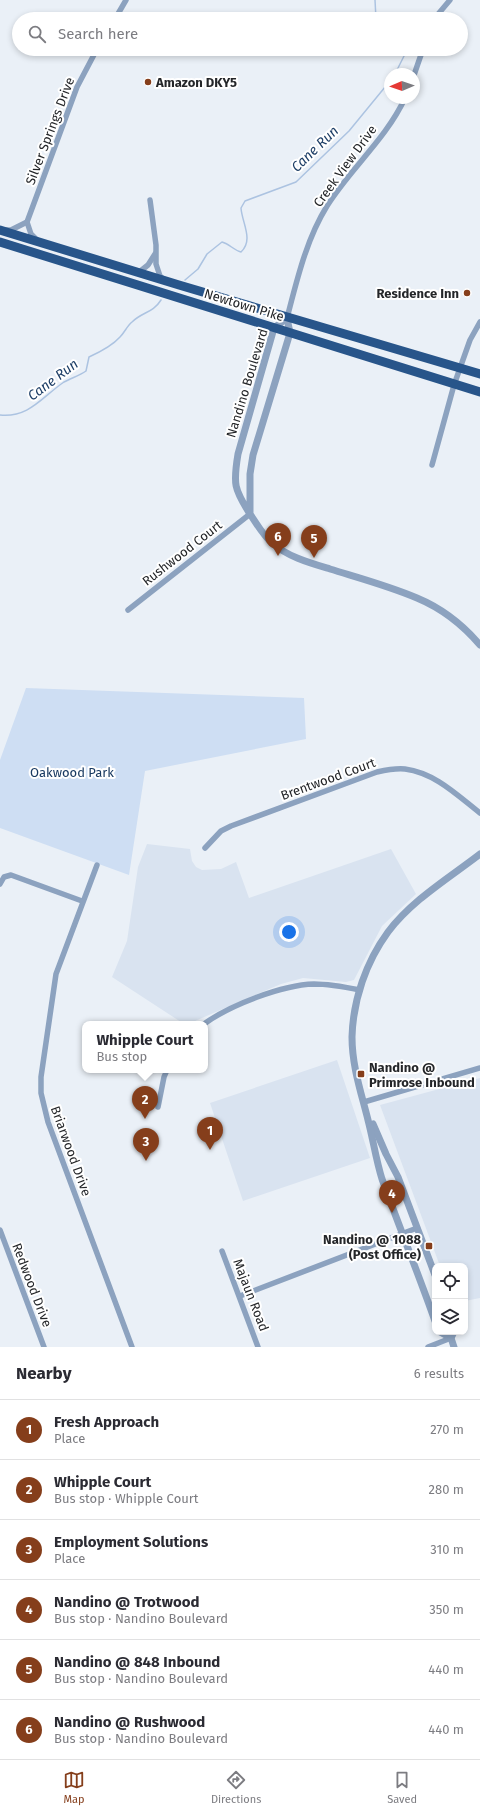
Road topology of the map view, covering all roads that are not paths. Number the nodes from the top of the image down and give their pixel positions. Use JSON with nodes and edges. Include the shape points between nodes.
{"nodes":[{"id":1,"x":126,"y":0,"type":"edge"},
{"id":2,"x":450,"y":0,"type":"edge"},
{"id":3,"x":119,"y":12,"type":"edge"},
{"id":4,"x":440,"y":12,"type":"edge"},
{"id":5,"x":93,"y":56,"type":"edge"},
{"id":6,"x":421,"y":56,"type":"edge"},
{"id":7,"x":416,"y":68,"type":"edge"},
{"id":8,"x":401,"y":104,"type":"edge"},
{"id":9,"x":150,"y":200,"type":"dead end"},
{"id":10,"x":27,"y":222,"type":"junction"},
{"id":11,"x":0,"y":230,"type":"edge"},
{"id":12,"x":0,"y":242,"type":"edge"},
{"id":13,"x":43,"y":243,"type":"junction"},
{"id":14,"x":155,"y":254,"type":"junction"},
{"id":15,"x":138,"y":273,"type":"junction"},
{"id":16,"x":167,"y":282,"type":"junction"},
{"id":17,"x":287,"y":318,"type":"junction"},
{"id":18,"x":480,"y":322,"type":"edge"},
{"id":19,"x":274,"y":328,"type":"junction"},
{"id":20,"x":290,"y":333,"type":"junction"},
{"id":21,"x":460,"y":368,"type":"junction"},
{"id":22,"x":480,"y":374,"type":"edge"},
{"id":23,"x":454,"y":384,"type":"junction"},
{"id":24,"x":480,"y":392,"type":"edge"},
{"id":25,"x":432,"y":465,"type":"dead end"},
{"id":26,"x":250,"y":514,"type":"junction"},
{"id":27,"x":128,"y":610,"type":"dead end"},
{"id":28,"x":480,"y":645,"type":"edge"},
{"id":29,"x":480,"y":813,"type":"edge"},
{"id":30,"x":205,"y":848,"type":"dead end"},
{"id":31,"x":480,"y":854,"type":"edge"},
{"id":32,"x":97,"y":865,"type":"dead end"},
{"id":33,"x":0,"y":884,"type":"edge"},
{"id":34,"x":82,"y":901,"type":"junction"},
{"id":35,"x":360,"y":990,"type":"junction"},
{"id":36,"x":208,"y":1022,"type":"edge"},
{"id":37,"x":480,"y":1068,"type":"edge"},
{"id":38,"x":166,"y":1073,"type":"edge"},
{"id":39,"x":364,"y":1102,"type":"junction"},
{"id":40,"x":158,"y":1107,"type":"dead end"},
{"id":41,"x":376,"y":1138,"type":"junction"},
{"id":42,"x":417,"y":1228,"type":"junction"},
{"id":43,"x":0,"y":1230,"type":"edge"},
{"id":44,"x":403,"y":1232,"type":"junction"},
{"id":45,"x":222,"y":1251,"type":"dead end"},
{"id":46,"x":432,"y":1267,"type":"edge"},
{"id":47,"x":240,"y":1296,"type":"junction"},
{"id":48,"x":432,"y":1313,"type":"edge"},
{"id":49,"x":452,"y":1335,"type":"edge"},
{"id":50,"x":44,"y":1347,"type":"edge"},
{"id":51,"x":132,"y":1347,"type":"edge"},
{"id":52,"x":258,"y":1347,"type":"edge"},
{"id":53,"x":428,"y":1347,"type":"edge"},
{"id":54,"x":454,"y":1347,"type":"edge"}],
"edges":[{"from":1,"to":3,"type":"street"},
{"from":2,"to":4,"type":"street"},
{"from":5,"to":10,"type":"street","name":"Silver Springs Drive","via":[[77,87]]},
{"from":6,"to":7,"type":"street"},
{"from":8,"to":17,"type":"street","name":"Creek View Drive","via":[[376,143],[327,206],[304,256]]},
{"from":9,"to":14,"type":"street"},
{"from":10,"to":11,"type":"street","via":[[11,230]]},
{"from":10,"to":13,"type":"street","via":[[31,234]]},
{"from":11,"to":13,"type":"highway","name":"Newtown Pike"},
{"from":12,"to":19,"type":"highway","name":"Newtown Pike"},
{"from":13,"to":15,"type":"highway","name":"Newtown Pike"},
{"from":14,"to":15,"type":"street","via":[[148,265]]},
{"from":14,"to":16,"type":"street","via":[[160,276]]},
{"from":15,"to":16,"type":"highway","name":"Newtown Pike"},
{"from":16,"to":17,"type":"highway","name":"Newtown Pike"},
{"from":17,"to":19,"type":"street","name":"Nandino Boulevard"},
{"from":17,"to":20,"type":"street","name":"Nandino Boulevard"},
{"from":17,"to":21,"type":"highway","name":"Newtown Pike"},
{"from":18,"to":21,"type":"street"},
{"from":19,"to":20,"type":"highway","name":"Newtown Pike"},
{"from":19,"to":26,"type":"street","name":"Nandino Boulevard","via":[[236,466],[237,492]]},
{"from":20,"to":23,"type":"highway","name":"Newtown Pike"},
{"from":20,"to":26,"type":"street","name":"Nandino Boulevard","via":[[253,455],[250,474]]},
{"from":21,"to":22,"type":"highway","name":"Newtown Pike"},
{"from":21,"to":23,"type":"street"},
{"from":23,"to":24,"type":"highway","name":"Newtown Pike"},
{"from":23,"to":25,"type":"street"},
{"from":26,"to":27,"type":"street","name":"Rushwood Court"},
{"from":26,"to":28,"type":"street","name":"Nandino Boulevard","via":[[262,533],[286,552],[305,561],[418,598],[444,612]]},
{"from":29,"to":30,"type":"street","name":"Brentwood Court","via":[[429,776],[404,769],[392,769],[377,772],[226,828]]},
{"from":31,"to":35,"type":"street","via":[[419,901],[398,921],[373,956]]},
{"from":32,"to":34,"type":"street","name":"Briarwood Drive"},
{"from":33,"to":34,"type":"street","via":[[4,877],[11,875]]},
{"from":34,"to":51,"type":"street","name":"Briarwood Drive","via":[[56,974],[41,1076],[41,1093],[48,1122]]},
{"from":35,"to":36,"type":"street","via":[[340,986],[297,985],[259,997]]},
{"from":35,"to":39,"type":"street","via":[[352,1037],[356,1076]]},
{"from":37,"to":39,"type":"street"},
{"from":38,"to":40,"type":"street"},
{"from":39,"to":41,"type":"street"},
{"from":41,"to":42,"type":"street","via":[[398,1177]]},
{"from":41,"to":44,"type":"street","via":[[382,1177]]},
{"from":42,"to":44,"type":"street"},
{"from":42,"to":46,"type":"street"},
{"from":43,"to":50,"type":"street","name":"Redwood Drive"},
{"from":44,"to":47,"type":"street"},
{"from":44,"to":48,"type":"street"},
{"from":45,"to":47,"type":"street","name":"Majaun Road"},
{"from":47,"to":52,"type":"street","name":"Majaun Road"},
{"from":49,"to":53,"type":"street"},
{"from":49,"to":54,"type":"street"}]}
